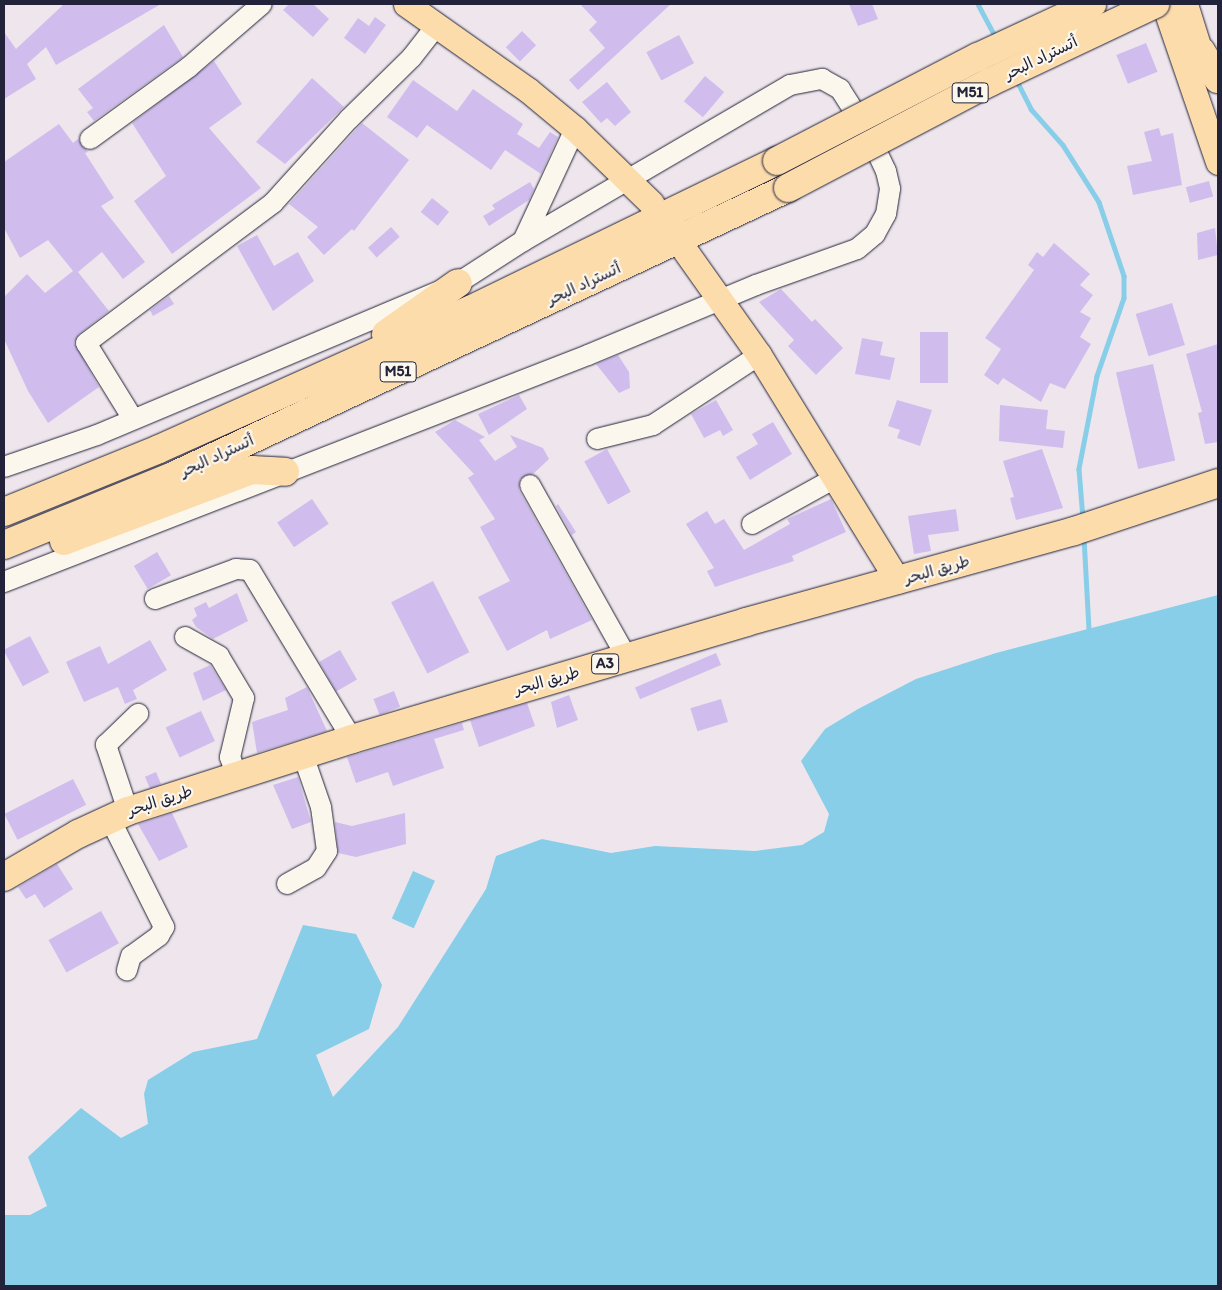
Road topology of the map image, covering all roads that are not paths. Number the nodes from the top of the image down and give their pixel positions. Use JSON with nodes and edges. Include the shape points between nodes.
{"nodes":[{"id":1,"x":262,"y":4,"type":"edge"},
{"id":2,"x":406,"y":4,"type":"edge"},
{"id":3,"x":1092,"y":4,"type":"edge"},
{"id":4,"x":1155,"y":4,"type":"edge"},
{"id":5,"x":1164,"y":4,"type":"edge"},
{"id":6,"x":1185,"y":4,"type":"edge"},
{"id":7,"x":436,"y":26,"type":"junction"},
{"id":8,"x":1201,"y":51,"type":"junction"},
{"id":9,"x":1218,"y":79,"type":"edge"},
{"id":10,"x":1218,"y":117,"type":"edge"},
{"id":11,"x":575,"y":129,"type":"junction"},
{"id":12,"x":90,"y":139,"type":"dead end"},
{"id":13,"x":1218,"y":162,"type":"edge"},
{"id":14,"x":627,"y":179,"type":"junction"},
{"id":15,"x":652,"y":204,"type":"dead end"},
{"id":16,"x":523,"y":241,"type":"junction"},
{"id":17,"x":686,"y":252,"type":"dead end"},
{"id":18,"x":458,"y":283,"type":"junction"},
{"id":19,"x":719,"y":300,"type":"junction"},
{"id":20,"x":758,"y":356,"type":"junction"},
{"id":21,"x":310,"y":382,"type":"junction"},
{"id":22,"x":133,"y":419,"type":"junction"},
{"id":23,"x":597,"y":439,"type":"dead end"},
{"id":24,"x":4,"y":467,"type":"edge"},
{"id":25,"x":285,"y":472,"type":"junction"},
{"id":26,"x":835,"y":478,"type":"junction"},
{"id":27,"x":1218,"y":483,"type":"edge"},
{"id":28,"x":530,"y":485,"type":"dead end"},
{"id":29,"x":4,"y":512,"type":"edge"},
{"id":30,"x":752,"y":524,"type":"dead end"},
{"id":31,"x":4,"y":545,"type":"edge"},
{"id":32,"x":4,"y":562,"type":"edge"},
{"id":33,"x":898,"y":581,"type":"junction"},
{"id":34,"x":4,"y":582,"type":"edge"},
{"id":35,"x":155,"y":599,"type":"dead end"},
{"id":36,"x":185,"y":637,"type":"dead end"},
{"id":37,"x":627,"y":658,"type":"junction"},
{"id":38,"x":138,"y":714,"type":"dead end"},
{"id":39,"x":352,"y":739,"type":"junction"},
{"id":40,"x":303,"y":755,"type":"junction"},
{"id":41,"x":238,"y":776,"type":"junction"},
{"id":42,"x":119,"y":815,"type":"junction"},
{"id":43,"x":4,"y":877,"type":"edge"},
{"id":44,"x":287,"y":884,"type":"dead end"},
{"id":45,"x":127,"y":970,"type":"dead end"}],
"edges":[{"from":1,"to":12,"type":"street","via":[[189,67]]},
{"from":2,"to":7,"type":"main road"},
{"from":3,"to":21,"type":"highway","name":"أتستراد البحر","number":"M51","bridge":true,"via":[[978,57],[777,161],[470,310]]},
{"from":4,"to":31,"type":"highway","name":"أتستراد البحر","number":"M51","bridge":true,"via":[[990,82],[788,188],[180,473]]},
{"from":5,"to":13,"type":"main road"},
{"from":6,"to":8,"type":"main road"},
{"from":7,"to":11,"type":"main road","via":[[523,86]]},
{"from":7,"to":22,"type":"street","via":[[412,57],[349,119],[273,202],[86,343]]},
{"from":8,"to":9,"type":"highway"},
{"from":8,"to":10,"type":"main road"},
{"from":11,"to":14,"type":"main road"},
{"from":11,"to":16,"type":"street"},
{"from":14,"to":15,"type":"main road"},
{"from":14,"to":16,"type":"street"},
{"from":14,"to":19,"type":"street","via":[[790,85],[822,79],[840,89],[868,133],[886,171],[890,189],[886,214],[875,234],[857,249]]},
{"from":16,"to":18,"type":"street"},
{"from":17,"to":19,"type":"main road"},
{"from":18,"to":21,"type":"highway"},
{"from":18,"to":22,"type":"street"},
{"from":19,"to":20,"type":"main road"},
{"from":19,"to":25,"type":"street"},
{"from":20,"to":23,"type":"street","via":[[653,425]]},
{"from":20,"to":26,"type":"main road"},
{"from":21,"to":29,"type":"highway","name":"أتستراد البحر","number":"M51"},
{"from":22,"to":24,"type":"street"},
{"from":25,"to":32,"type":"highway","via":[[252,470]]},
{"from":25,"to":34,"type":"street"},
{"from":26,"to":30,"type":"street"},
{"from":26,"to":33,"type":"main road"},
{"from":27,"to":33,"type":"highway","name":"طريق البحر","number":"A3","via":[[1074,531]]},
{"from":28,"to":37,"type":"street"},
{"from":33,"to":37,"type":"highway","name":"طريق البحر","number":"A3"},
{"from":35,"to":39,"type":"street","via":[[236,569],[250,570]]},
{"from":36,"to":41,"type":"street","via":[[219,656],[244,698],[230,757]]},
{"from":37,"to":39,"type":"highway","name":"طريق البحر","number":"A3"},
{"from":38,"to":42,"type":"street","via":[[106,745]]},
{"from":39,"to":40,"type":"highway","name":"طريق البحر","number":"A3"},
{"from":40,"to":41,"type":"highway","name":"طريق البحر","number":"A3"},
{"from":40,"to":44,"type":"street","via":[[321,807],[327,851],[316,868]]},
{"from":41,"to":42,"type":"highway","name":"طريق البحر","number":"A3"},
{"from":42,"to":43,"type":"highway","name":"طريق البحر","number":"A3"},
{"from":42,"to":45,"type":"street","via":[[164,927],[159,936],[131,956]]}]}
